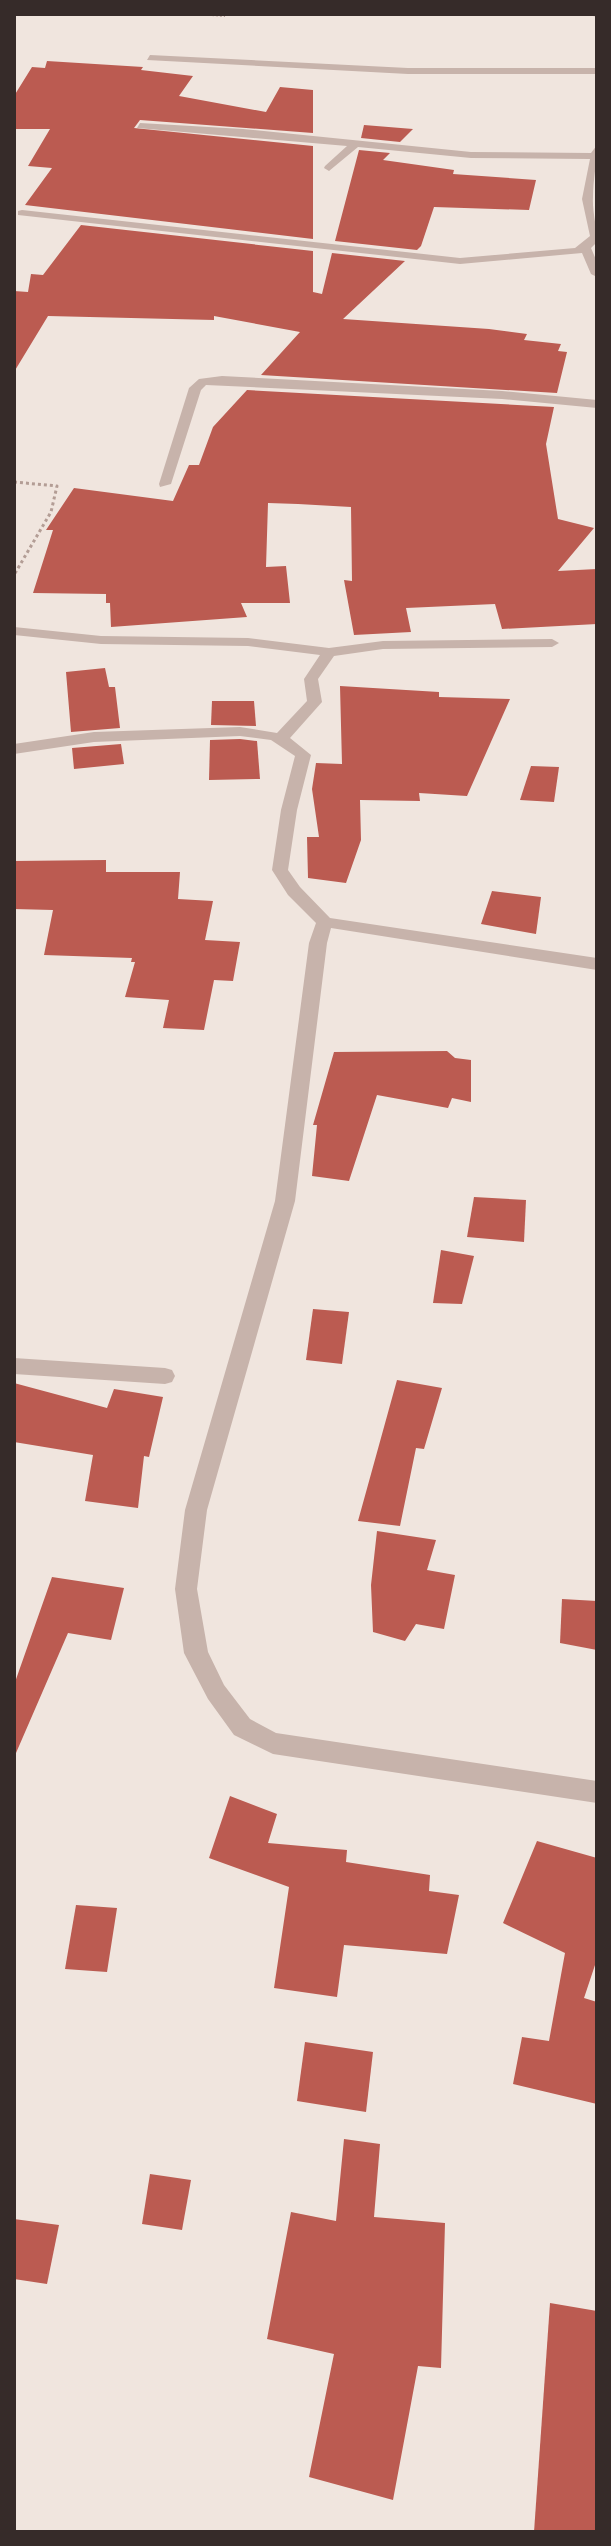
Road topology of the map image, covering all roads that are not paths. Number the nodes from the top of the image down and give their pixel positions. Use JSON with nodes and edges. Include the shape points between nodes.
{"nodes":[{"id":1,"x":150,"y":58,"type":"dead end"},
{"id":2,"x":597,"y":71,"type":"edge"},
{"id":3,"x":140,"y":126,"type":"dead end"},
{"id":4,"x":356,"y":143,"type":"junction"},
{"id":5,"x":596,"y":152,"type":"edge"},
{"id":6,"x":329,"y":168,"type":"dead end"},
{"id":7,"x":22,"y":213,"type":"dead end"},
{"id":8,"x":585,"y":248,"type":"junction"},
{"id":9,"x":597,"y":274,"type":"edge"},
{"id":10,"x":597,"y":404,"type":"edge"},
{"id":11,"x":165,"y":484,"type":"dead end"},
{"id":12,"x":14,"y":631,"type":"edge"},
{"id":13,"x":552,"y":643,"type":"dead end"},
{"id":14,"x":329,"y":652,"type":"junction"},
{"id":15,"x":280,"y":739,"type":"junction"},
{"id":16,"x":14,"y":749,"type":"edge"},
{"id":17,"x":325,"y":922,"type":"junction"},
{"id":18,"x":597,"y":964,"type":"edge"},
{"id":19,"x":14,"y":1366,"type":"edge"},
{"id":20,"x":165,"y":1376,"type":"dead end"},
{"id":21,"x":597,"y":1792,"type":"edge"}],
"edges":[{"from":1,"to":2,"type":"street","via":[[408,71]]},
{"from":3,"to":4,"type":"street"},
{"from":4,"to":5,"type":"street","via":[[471,155]]},
{"from":4,"to":6,"type":"street"},
{"from":5,"to":8,"type":"street","via":[[587,199],[596,237]]},
{"from":7,"to":8,"type":"street","via":[[460,261]]},
{"from":8,"to":9,"type":"street"},
{"from":10,"to":11,"type":"street","via":[[203,382],[195,388]]},
{"from":12,"to":14,"type":"street","via":[[101,640],[248,642]]},
{"from":13,"to":14,"type":"street","via":[[383,645]]},
{"from":14,"to":15,"type":"street","via":[[311,679],[315,702]]},
{"from":15,"to":16,"type":"street","via":[[231,730],[92,737]]},
{"from":15,"to":17,"type":"street","via":[[295,744],[303,755],[280,870]]},
{"from":17,"to":18,"type":"street"},
{"from":17,"to":21,"type":"street","via":[[285,1201],[196,1510],[186,1589],[196,1653],[242,1727],[273,1743]]},
{"from":19,"to":20,"type":"street"}]}
